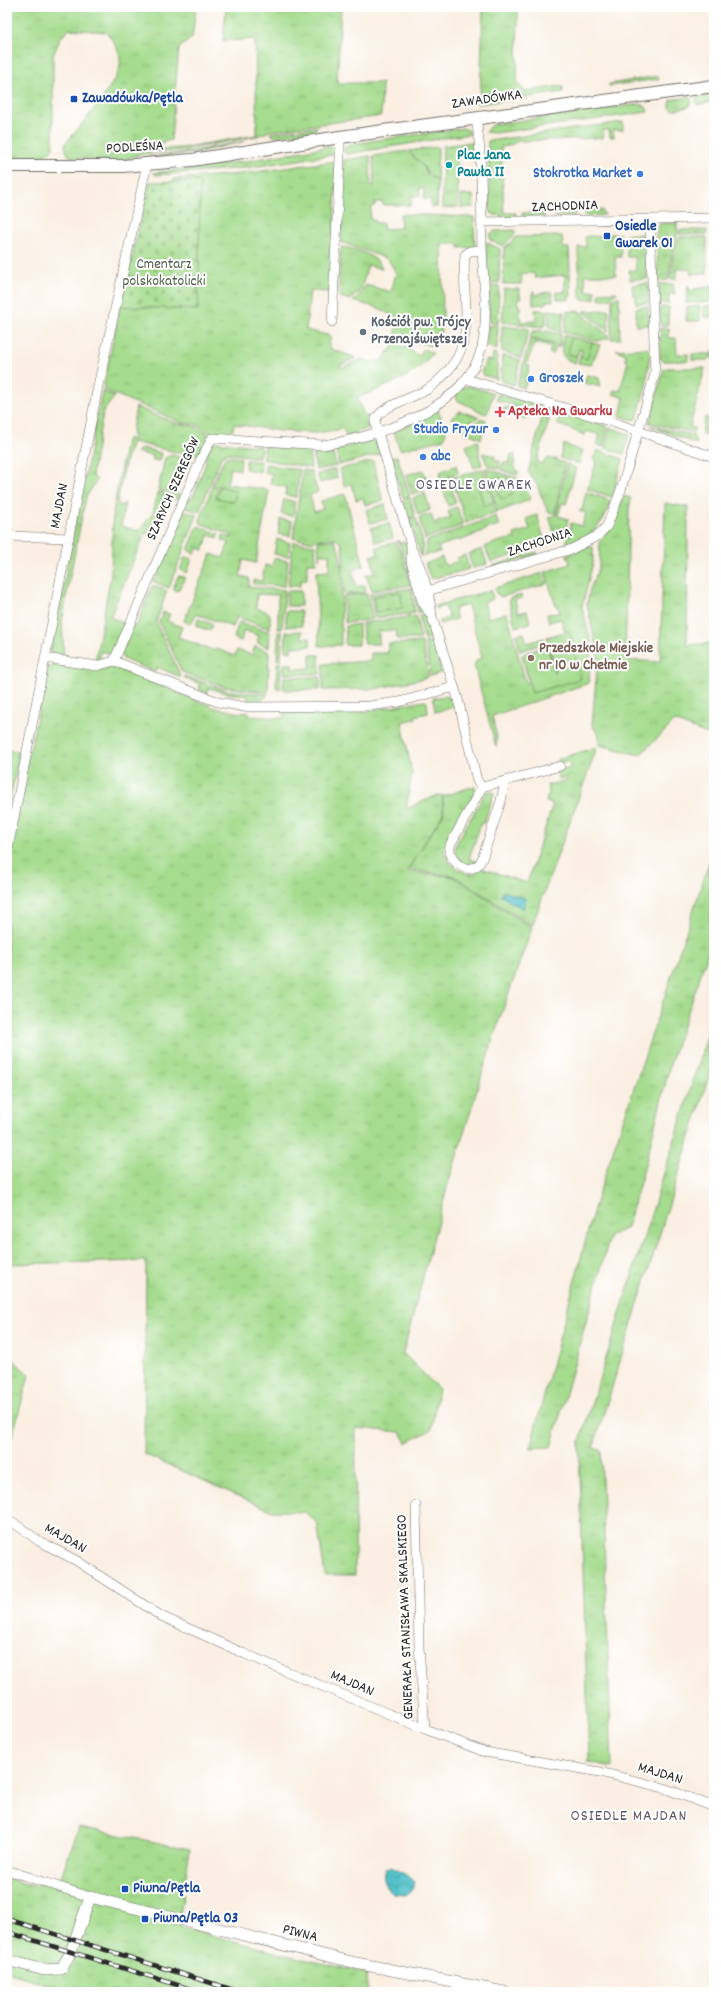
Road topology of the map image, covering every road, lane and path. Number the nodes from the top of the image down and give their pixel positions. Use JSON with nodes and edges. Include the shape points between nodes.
{"nodes":[{"id":1,"x":714,"y":86,"type":"edge"},
{"id":2,"x":476,"y":118,"type":"junction"},
{"id":3,"x":340,"y":137,"type":"junction"},
{"id":4,"x":265,"y":148,"type":"joint"},
{"id":5,"x":147,"y":164,"type":"junction"},
{"id":6,"x":7,"y":166,"type":"edge"},
{"id":7,"x":714,"y":218,"type":"edge"},
{"id":8,"x":650,"y":220,"type":"junction"},
{"id":9,"x":481,"y":222,"type":"junction"},
{"id":10,"x":482,"y":250,"type":"junction"},
{"id":11,"x":332,"y":322,"type":"dead end"},
{"id":12,"x":466,"y":379,"type":"junction"},
{"id":13,"x":638,"y":430,"type":"junction"},
{"id":14,"x":378,"y":433,"type":"junction"},
{"id":15,"x":714,"y":457,"type":"edge"},
{"id":16,"x":7,"y":536,"type":"edge"},
{"id":17,"x":68,"y":538,"type":"junction"},
{"id":18,"x":423,"y":592,"type":"junction"},
{"id":19,"x":45,"y":658,"type":"junction"},
{"id":20,"x":114,"y":661,"type":"junction"},
{"id":21,"x":454,"y":687,"type":"junction"},
{"id":22,"x":560,"y":766,"type":"dead end"},
{"id":23,"x":505,"y":781,"type":"junction"},
{"id":24,"x":482,"y":787,"type":"junction"},
{"id":25,"x":7,"y":854,"type":"edge"},
{"id":26,"x":416,"y":1505,"type":"dead end"},
{"id":27,"x":7,"y":1518,"type":"edge"},
{"id":28,"x":425,"y":1729,"type":"junction"},
{"id":29,"x":714,"y":1806,"type":"edge"},
{"id":30,"x":7,"y":1870,"type":"edge"},
{"id":31,"x":90,"y":1897,"type":"junction"},
{"id":32,"x":7,"y":1960,"type":"edge"},
{"id":33,"x":504,"y":1992,"type":"edge"}],
"edges":[{"from":1,"to":2,"type":"main road","name":"ZAWADÓWKA"},
{"from":2,"to":3,"type":"main road","name":"ZAWADÓWKA"},
{"from":2,"to":9,"type":"street","name":"SZARYCH SZEREGÓW","via":[[479,138]]},
{"from":3,"to":4,"type":"main road","name":"ZAWADÓWKA"},
{"from":3,"to":11,"type":"street"},
{"from":4,"to":5,"type":"main road","name":"PODLEŚNA","via":[[192,160]]},
{"from":5,"to":6,"type":"main road","name":"PODLEŚNA"},
{"from":5,"to":17,"type":"street","name":"MAJDAN","via":[[98,386]]},
{"from":7,"to":8,"type":"street","name":"ZACHODNIA"},
{"from":8,"to":9,"type":"street","name":"ZACHODNIA"},
{"from":8,"to":13,"type":"street","name":"ZACHODNIA","via":[[655,366],[649,397]]},
{"from":9,"to":10,"type":"street","name":"SZARYCH SZEREGÓW"},
{"from":10,"to":12,"type":"street","name":"SZARYCH SZEREGÓW","via":[[484,336],[479,355]]},
{"from":10,"to":14,"type":"street","via":[[465,255],[465,328],[457,357],[436,382],[419,394],[378,414],[375,422]]},
{"from":12,"to":13,"type":"street"},
{"from":12,"to":14,"type":"street","name":"SZARYCH SZEREGÓW","via":[[439,405]]},
{"from":13,"to":15,"type":"street"},
{"from":13,"to":18,"type":"street","name":"ZACHODNIA","via":[[621,490],[607,526],[589,541],[557,554]]},
{"from":14,"to":18,"type":"street","via":[[412,550],[411,562]]},
{"from":14,"to":20,"type":"street","name":"SZARYCH SZEREGÓW","via":[[323,445],[212,438]]},
{"from":16,"to":17,"type":"street"},
{"from":17,"to":19,"type":"street","name":"MAJDAN"},
{"from":18,"to":21,"type":"street","via":[[422,601],[432,617]]},
{"from":19,"to":20,"type":"street","via":[[97,666]]},
{"from":19,"to":25,"type":"street","name":"MAJDAN"},
{"from":20,"to":21,"type":"street","via":[[218,702],[245,707],[369,706],[399,702]]},
{"from":21,"to":24,"type":"street","via":[[477,781]]},
{"from":22,"to":23,"type":"street"},
{"from":23,"to":24,"type":"street"},
{"from":23,"to":24,"type":"street","via":[[482,859],[476,867],[470,869],[451,858],[450,845]]},
{"from":26,"to":28,"type":"street","name":"GENERAŁA STANISŁAWA SKALSKIEGO","via":[[418,1647]]},
{"from":27,"to":28,"type":"street","name":"MAJDAN","via":[[39,1541],[77,1561],[160,1616]]},
{"from":28,"to":29,"type":"street","name":"MAJDAN","via":[[485,1752],[600,1772],[664,1788]]},
{"from":30,"to":31,"type":"street"},
{"from":31,"to":32,"type":"street","via":[[71,1952],[61,1969],[44,1970]]},
{"from":31,"to":33,"type":"street","name":"PIWNA","via":[[356,1963]]}]}
